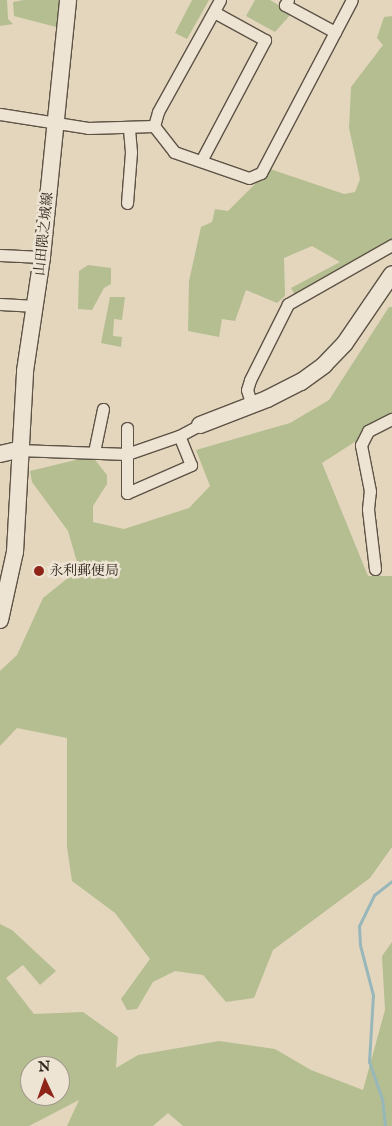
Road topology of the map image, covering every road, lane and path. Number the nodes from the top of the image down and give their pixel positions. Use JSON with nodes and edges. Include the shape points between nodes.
{"nodes":[{"id":1,"x":68,"y":0,"type":"edge"},
{"id":2,"x":220,"y":0,"type":"edge"},
{"id":3,"x":288,"y":0,"type":"edge"},
{"id":4,"x":352,"y":0,"type":"edge"},
{"id":5,"x":214,"y":12,"type":"junction"},
{"id":6,"x":335,"y":32,"type":"junction"},
{"id":7,"x":0,"y":114,"type":"edge"},
{"id":8,"x":56,"y":123,"type":"junction"},
{"id":9,"x":154,"y":126,"type":"junction"},
{"id":10,"x":129,"y":127,"type":"junction"},
{"id":11,"x":201,"y":161,"type":"junction"},
{"id":12,"x":127,"y":203,"type":"dead end"},
{"id":13,"x":392,"y":245,"type":"edge"},
{"id":14,"x":0,"y":255,"type":"edge"},
{"id":15,"x":42,"y":257,"type":"junction"},
{"id":16,"x":392,"y":274,"type":"edge"},
{"id":17,"x":0,"y":304,"type":"edge"},
{"id":18,"x":36,"y":306,"type":"junction"},
{"id":19,"x":252,"y":406,"type":"junction"},
{"id":20,"x":103,"y":409,"type":"dead end"},
{"id":21,"x":392,"y":419,"type":"edge"},
{"id":22,"x":200,"y":425,"type":"joint"},
{"id":23,"x":127,"y":428,"type":"dead end"},
{"id":24,"x":180,"y":436,"type":"junction"},
{"id":25,"x":18,"y":450,"type":"junction"},
{"id":26,"x":94,"y":452,"type":"junction"},
{"id":27,"x":0,"y":454,"type":"edge"},
{"id":28,"x":126,"y":454,"type":"junction"},
{"id":29,"x":374,"y":569,"type":"dead end"},
{"id":30,"x":0,"y":620,"type":"edge"}],
"edges":[{"from":1,"to":8,"type":"main road","name":"山田隈之城線"},
{"from":2,"to":5,"type":"street"},
{"from":3,"to":6,"type":"street","via":[[285,5]]},
{"from":4,"to":6,"type":"street"},
{"from":5,"to":9,"type":"street","via":[[158,112]]},
{"from":5,"to":11,"type":"street","via":[[265,40]]},
{"from":6,"to":11,"type":"street","via":[[261,173],[249,178]]},
{"from":7,"to":8,"type":"street"},
{"from":8,"to":10,"type":"street","via":[[88,128]]},
{"from":8,"to":15,"type":"main road","name":"山田隈之城線"},
{"from":9,"to":10,"type":"street"},
{"from":9,"to":11,"type":"street","via":[[174,152]]},
{"from":10,"to":12,"type":"street","via":[[131,152]]},
{"from":13,"to":19,"type":"street","via":[[288,304],[250,380],[247,390]]},
{"from":14,"to":15,"type":"street"},
{"from":15,"to":18,"type":"main road","name":"山田隈之城線"},
{"from":16,"to":19,"type":"main road","via":[[345,343],[324,365],[301,382]]},
{"from":17,"to":18,"type":"street"},
{"from":18,"to":25,"type":"main road","name":"山田隈之城線","via":[[25,371]]},
{"from":19,"to":22,"type":"main road"},
{"from":20,"to":26,"type":"street"},
{"from":21,"to":29,"type":"street","via":[[368,431],[361,445],[370,491],[368,509]]},
{"from":22,"to":24,"type":"street"},
{"from":23,"to":28,"type":"street"},
{"from":24,"to":28,"type":"street"},
{"from":24,"to":28,"type":"street","via":[[191,465],[128,493]]},
{"from":25,"to":26,"type":"street"},
{"from":25,"to":27,"type":"main road"},
{"from":25,"to":30,"type":"main road","name":"山田隈之城線","via":[[15,552]]},
{"from":26,"to":28,"type":"street"}]}
